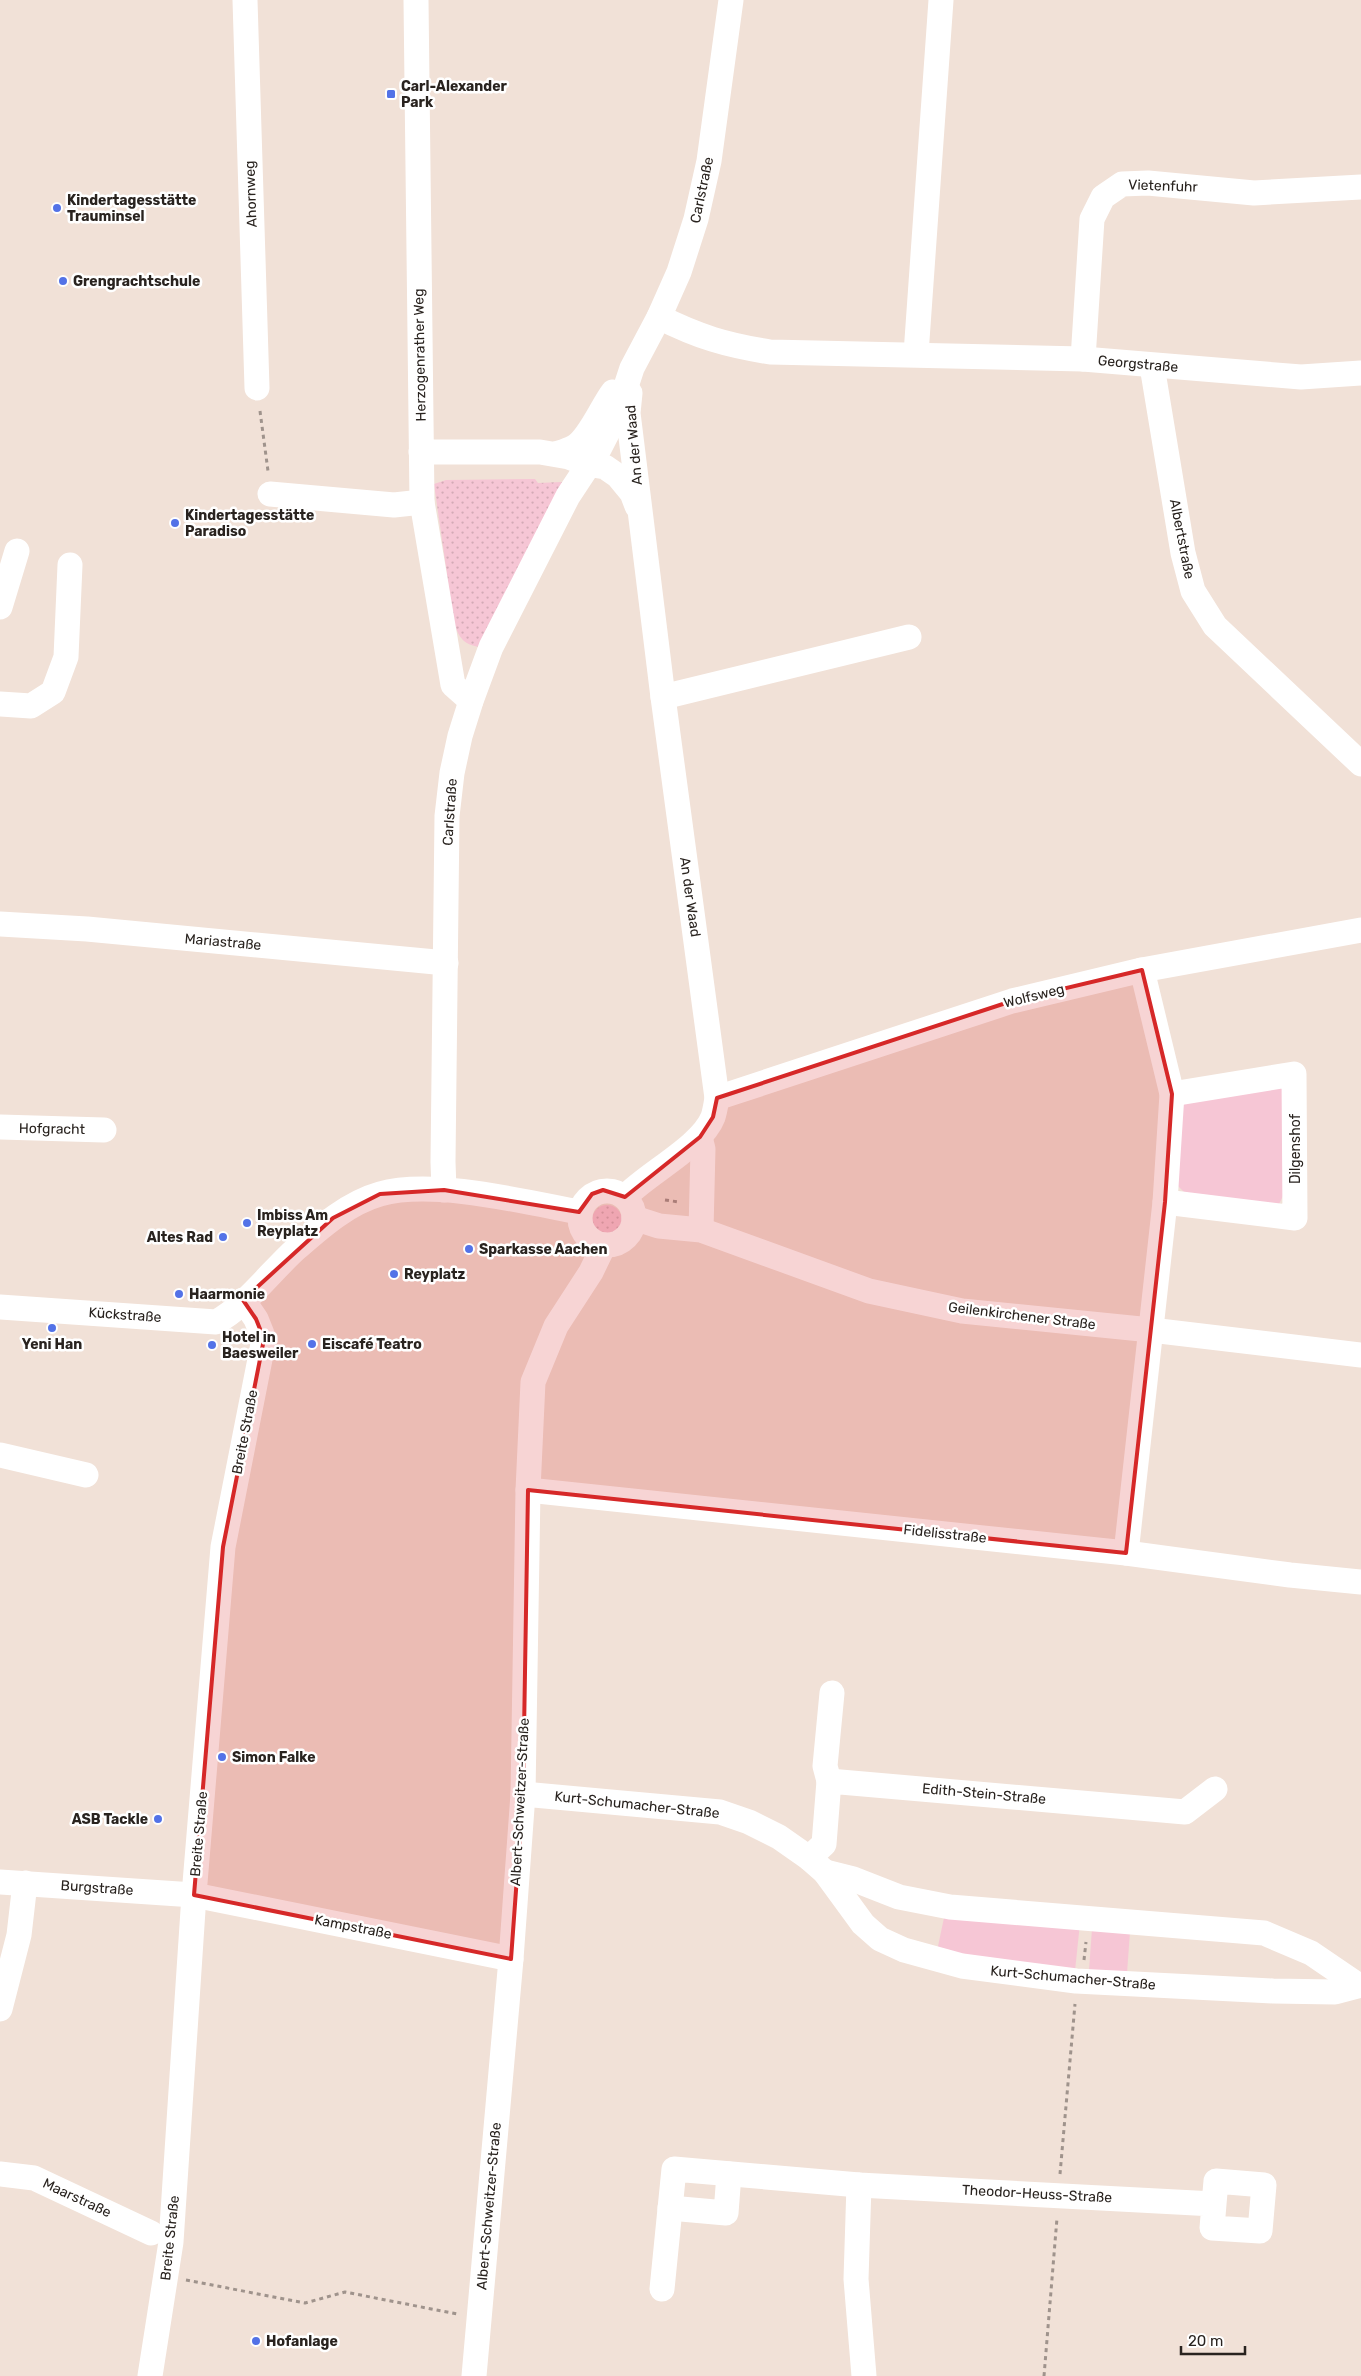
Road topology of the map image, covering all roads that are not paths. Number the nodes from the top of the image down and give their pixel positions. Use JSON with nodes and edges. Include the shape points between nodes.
{"nodes":[{"id":1,"x":245,"y":0,"type":"edge"},
{"id":2,"x":416,"y":0,"type":"edge"},
{"id":3,"x":731,"y":0,"type":"edge"},
{"id":4,"x":940,"y":0,"type":"edge"},
{"id":5,"x":1361,"y":187,"type":"edge"},
{"id":6,"x":659,"y":317,"type":"junction"},
{"id":7,"x":916,"y":354,"type":"junction"},
{"id":8,"x":1084,"y":359,"type":"junction"},
{"id":9,"x":1152,"y":366,"type":"junction"},
{"id":10,"x":632,"y":368,"type":"junction"},
{"id":11,"x":1361,"y":373,"type":"edge"},
{"id":12,"x":257,"y":388,"type":"road end"},
{"id":13,"x":421,"y":452,"type":"junction"},
{"id":14,"x":556,"y":454,"type":"junction"},
{"id":15,"x":587,"y":464,"type":"junction"},
{"id":16,"x":270,"y":494,"type":"road end"},
{"id":17,"x":422,"y":502,"type":"junction"},
{"id":18,"x":642,"y":522,"type":"junction"},
{"id":19,"x":17,"y":551,"type":"dead end"},
{"id":20,"x":70,"y":565,"type":"dead end"},
{"id":21,"x":0,"y":607,"type":"edge"},
{"id":22,"x":910,"y":637,"type":"dead end"},
{"id":23,"x":663,"y":697,"type":"junction"},
{"id":24,"x":471,"y":700,"type":"junction"},
{"id":25,"x":0,"y":704,"type":"edge"},
{"id":26,"x":1361,"y":764,"type":"edge"},
{"id":27,"x":0,"y":924,"type":"edge"},
{"id":28,"x":1361,"y":930,"type":"edge"},
{"id":29,"x":446,"y":963,"type":"junction"},
{"id":30,"x":1142,"y":970,"type":"junction"},
{"id":31,"x":1172,"y":1094,"type":"junction"},
{"id":32,"x":717,"y":1098,"type":"junction"},
{"id":33,"x":0,"y":1127,"type":"edge"},
{"id":34,"x":104,"y":1130,"type":"dead end"},
{"id":35,"x":700,"y":1137,"type":"junction"},
{"id":36,"x":444,"y":1190,"type":"junction"},
{"id":37,"x":1165,"y":1202,"type":"junction"},
{"id":38,"x":630,"y":1208,"type":"junction"},
{"id":39,"x":580,"y":1212,"type":"junction"},
{"id":40,"x":701,"y":1230,"type":"junction"},
{"id":41,"x":604,"y":1245,"type":"junction"},
{"id":42,"x":243,"y":1300,"type":"junction"},
{"id":43,"x":0,"y":1307,"type":"edge"},
{"id":44,"x":1152,"y":1330,"type":"junction"},
{"id":45,"x":1361,"y":1355,"type":"edge"},
{"id":46,"x":0,"y":1455,"type":"edge"},
{"id":47,"x":86,"y":1475,"type":"dead end"},
{"id":48,"x":528,"y":1490,"type":"junction"},
{"id":49,"x":1126,"y":1553,"type":"junction"},
{"id":50,"x":1361,"y":1582,"type":"edge"},
{"id":51,"x":832,"y":1693,"type":"dead end"},
{"id":52,"x":829,"y":1781,"type":"junction"},
{"id":53,"x":1215,"y":1789,"type":"dead end"},
{"id":54,"x":523,"y":1794,"type":"junction"},
{"id":55,"x":817,"y":1865,"type":"junction"},
{"id":56,"x":0,"y":1882,"type":"edge"},
{"id":57,"x":25,"y":1883,"type":"junction"},
{"id":58,"x":194,"y":1895,"type":"junction"},
{"id":59,"x":512,"y":1959,"type":"junction"},
{"id":60,"x":1360,"y":1985,"type":"edge"},
{"id":61,"x":0,"y":2009,"type":"edge"},
{"id":62,"x":0,"y":2174,"type":"edge"},
{"id":63,"x":729,"y":2174,"type":"junction"},
{"id":64,"x":859,"y":2185,"type":"junction"},
{"id":65,"x":1214,"y":2204,"type":"dead end"},
{"id":66,"x":670,"y":2208,"type":"junction"},
{"id":67,"x":151,"y":2233,"type":"dead end"},
{"id":68,"x":662,"y":2289,"type":"dead end"},
{"id":69,"x":150,"y":2376,"type":"edge"},
{"id":70,"x":474,"y":2376,"type":"edge"},
{"id":71,"x":864,"y":2376,"type":"edge"}],
"edges":[{"from":1,"to":12,"type":"street","name":"Ahornweg"},
{"from":2,"to":13,"type":"street","name":"Herzogenrather Weg"},
{"from":3,"to":6,"type":"street","name":"Carlstraße","via":[[709,161],[696,219],[679,272]]},
{"from":4,"to":7,"type":"street"},
{"from":5,"to":8,"type":"street","name":"Vietenfuhr","via":[[1254,193],[1148,183],[1122,184],[1103,197],[1092,219]]},
{"from":6,"to":7,"type":"street","name":"Georgstraße","via":[[725,345],[770,352]]},
{"from":6,"to":10,"type":"street","name":"Carlstraße"},
{"from":7,"to":8,"type":"street","name":"Georgstraße"},
{"from":8,"to":9,"type":"street","name":"Georgstraße"},
{"from":9,"to":11,"type":"street","name":"Georgstraße","via":[[1301,377]]},
{"from":9,"to":26,"type":"street","name":"Albertstraße","via":[[1183,553],[1193,591],[1215,626]]},
{"from":10,"to":14,"type":"street","name":"Carlstraße","via":[[602,405],[584,438],[576,447]]},
{"from":10,"to":15,"type":"street","name":"Carlstraße","via":[[617,414],[599,449]]},
{"from":10,"to":18,"type":"street","name":"An der Waad","via":[[628,413]]},
{"from":13,"to":14,"type":"street","name":"Carlstraße"},
{"from":13,"to":17,"type":"street","name":"Herzogenrather Weg"},
{"from":14,"to":15,"type":"street","name":"Carlstraße"},
{"from":15,"to":18,"type":"street","name":"An der Waad","via":[[605,467],[625,483],[635,498]]},
{"from":15,"to":24,"type":"street","name":"Carlstraße","via":[[491,647]]},
{"from":16,"to":17,"type":"street","via":[[394,505]]},
{"from":17,"to":24,"type":"street","name":"Herzogenrather Weg","via":[[453,685]]},
{"from":18,"to":23,"type":"street","name":"An der Waad"},
{"from":19,"to":21,"type":"street"},
{"from":20,"to":25,"type":"street","via":[[66,656],[53,692],[31,706]]},
{"from":22,"to":23,"type":"street"},
{"from":23,"to":32,"type":"street","name":"An der Waad"},
{"from":24,"to":29,"type":"street","name":"Carlstraße","via":[[452,773],[447,816]]},
{"from":27,"to":29,"type":"street","name":"Mariastraße","via":[[87,929]]},
{"from":28,"to":30,"type":"street","name":"Wolfsweg"},
{"from":29,"to":36,"type":"street","name":"Carlstraße"},
{"from":30,"to":31,"type":"street"},
{"from":30,"to":32,"type":"street","name":"Wolfsweg","via":[[1012,1000]]},
{"from":31,"to":37,"type":"street"},
{"from":31,"to":37,"type":"street","name":"Dilgenshof","via":[[1294,1074],[1295,1218]]},
{"from":32,"to":35,"type":"street","via":[[713,1117]]},
{"from":33,"to":34,"type":"street","name":"Hofgracht"},
{"from":35,"to":38,"type":"street","via":[[638,1183]]},
{"from":35,"to":40,"type":"street","via":[[704,1149]]},
{"from":36,"to":39,"type":"street"},
{"from":36,"to":42,"type":"street","via":[[380,1194],[351,1207],[332,1218]]},
{"from":37,"to":44,"type":"street"},
{"from":38,"to":39,"type":"street","via":[[615,1191],[603,1190],[592,1194]]},
{"from":38,"to":40,"type":"street","name":"Geilenkirchener Straße","via":[[659,1226]]},
{"from":38,"to":41,"type":"street","via":[[630,1232],[612,1245]]},
{"from":39,"to":41,"type":"street","via":[[579,1223],[583,1232],[590,1240]]},
{"from":40,"to":44,"type":"street","name":"Geilenkirchener Straße","via":[[869,1291],[962,1311]]},
{"from":41,"to":48,"type":"street","name":"Albert-Schweitzer-Straße","via":[[591,1272],[556,1326],[533,1382]]},
{"from":42,"to":43,"type":"street","name":"Kückstraße","via":[[230,1314],[216,1322]]},
{"from":42,"to":58,"type":"street","name":"Breite Straße","via":[[264,1339],[223,1547]]},
{"from":44,"to":45,"type":"street","name":"Geilenkirchener Straße"},
{"from":44,"to":49,"type":"street"},
{"from":46,"to":47,"type":"street"},
{"from":48,"to":49,"type":"street","name":"Fidelisstraße"},
{"from":48,"to":54,"type":"street","name":"Albert-Schweitzer-Straße"},
{"from":49,"to":50,"type":"street","name":"Fidelisstraße"},
{"from":51,"to":52,"type":"street","via":[[826,1766]]},
{"from":52,"to":53,"type":"street","name":"Edith-Stein-Straße","via":[[1184,1812]]},
{"from":52,"to":55,"type":"street","via":[[824,1844]]},
{"from":54,"to":55,"type":"street","name":"Kurt-Schumacher-Straße","via":[[720,1812],[779,1837]]},
{"from":54,"to":59,"type":"street","name":"Albert-Schweitzer-Straße"},
{"from":55,"to":60,"type":"street","name":"Kurt-Schumacher-Straße","via":[[899,1897],[950,1908],[1264,1933],[1311,1953]]},
{"from":55,"to":60,"type":"street","name":"Kurt-Schumacher-Straße","via":[[863,1924],[880,1939],[904,1950],[962,1966],[1082,1981],[1326,1992]]},
{"from":56,"to":57,"type":"street","name":"Burgstraße"},
{"from":57,"to":58,"type":"street","name":"Burgstraße"},
{"from":57,"to":61,"type":"street","via":[[19,1935]]},
{"from":58,"to":59,"type":"street","name":"Kampstraße"},
{"from":58,"to":69,"type":"street","name":"Breite Straße","via":[[171,2242]]},
{"from":59,"to":70,"type":"street","name":"Albert-Schweitzer-Straße"},
{"from":62,"to":67,"type":"street","name":"Maarstraße","via":[[34,2178]]},
{"from":63,"to":64,"type":"street","name":"Theodor-Heuss-Straße"},
{"from":63,"to":66,"type":"street","name":"Theodor-Heuss-Straße","via":[[674,2169]]},
{"from":63,"to":66,"type":"street","via":[[726,2213]]},
{"from":64,"to":65,"type":"street","name":"Theodor-Heuss-Straße"},
{"from":64,"to":71,"type":"street","via":[[856,2280]]},
{"from":66,"to":68,"type":"street"}]}
